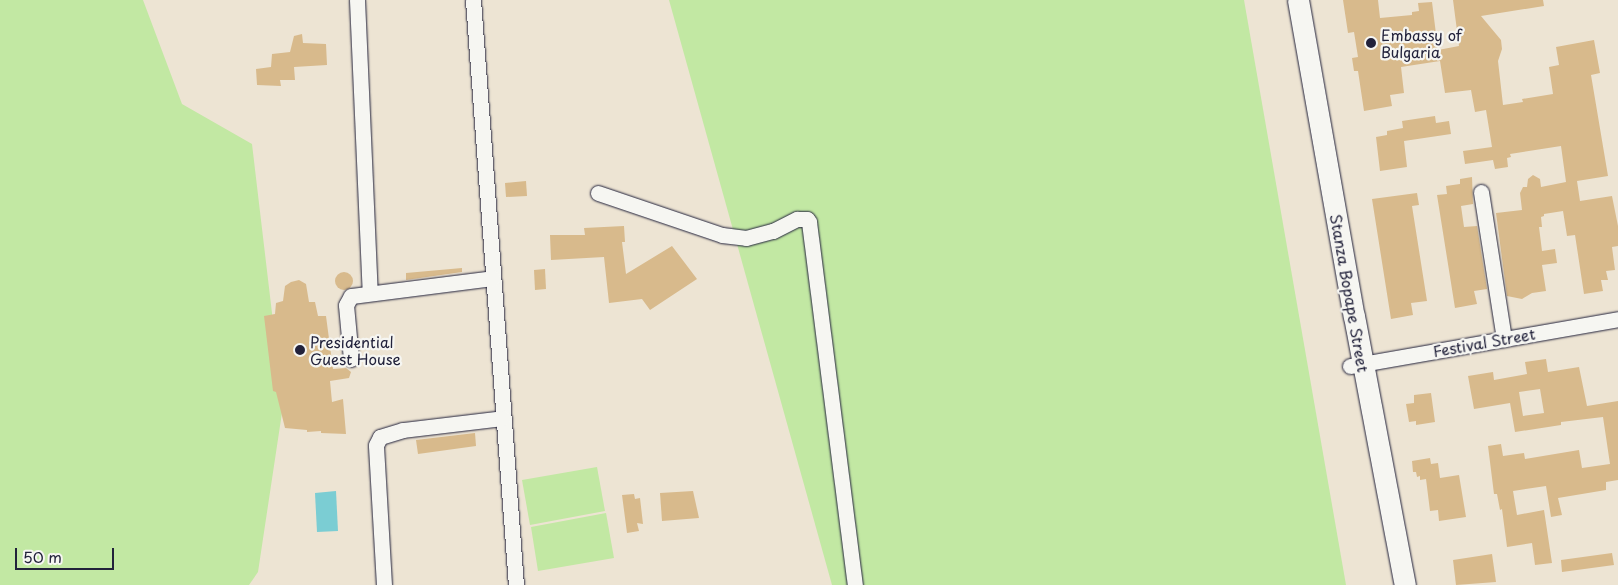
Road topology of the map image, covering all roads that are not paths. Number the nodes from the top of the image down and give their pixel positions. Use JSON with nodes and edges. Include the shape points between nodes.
{"nodes":[{"id":1,"x":358,"y":0,"type":"edge"},
{"id":2,"x":473,"y":0,"type":"edge"},
{"id":3,"x":1284,"y":0,"type":"edge"},
{"id":4,"x":1298,"y":0,"type":"edge"},
{"id":5,"x":1481,"y":192,"type":"dead end"},
{"id":6,"x":598,"y":193,"type":"dead end"},
{"id":7,"x":493,"y":278,"type":"junction"},
{"id":8,"x":370,"y":292,"type":"junction"},
{"id":9,"x":1618,"y":319,"type":"edge"},
{"id":10,"x":1504,"y":339,"type":"junction"},
{"id":11,"x":351,"y":359,"type":"dead end"},
{"id":12,"x":1356,"y":365,"type":"junction"},
{"id":13,"x":503,"y":418,"type":"junction"},
{"id":14,"x":384,"y":585,"type":"edge"},
{"id":15,"x":516,"y":585,"type":"edge"},
{"id":16,"x":855,"y":585,"type":"edge"},
{"id":17,"x":1391,"y":585,"type":"edge"},
{"id":18,"x":1405,"y":585,"type":"edge"}],
"edges":[{"from":1,"to":8,"type":"street"},
{"from":2,"to":7,"type":"street"},
{"from":3,"to":12,"type":"main road","name":"Stanza Bopape Street"},
{"from":4,"to":12,"type":"main road","name":"Stanza Bopape Street"},
{"from":5,"to":10,"type":"street"},
{"from":6,"to":16,"type":"street","via":[[722,235],[746,238],[797,220],[810,222]]},
{"from":7,"to":8,"type":"street"},
{"from":7,"to":13,"type":"street"},
{"from":8,"to":11,"type":"street","via":[[351,296],[346,306]]},
{"from":9,"to":10,"type":"street","name":"Festival Street"},
{"from":10,"to":12,"type":"street","name":"Festival Street"},
{"from":12,"to":17,"type":"main road","name":"Stanza Bopape Street"},
{"from":12,"to":18,"type":"main road","name":"Stanza Bopape Street"},
{"from":13,"to":14,"type":"street","via":[[403,430],[380,437],[376,445]]},
{"from":13,"to":15,"type":"street"}]}
